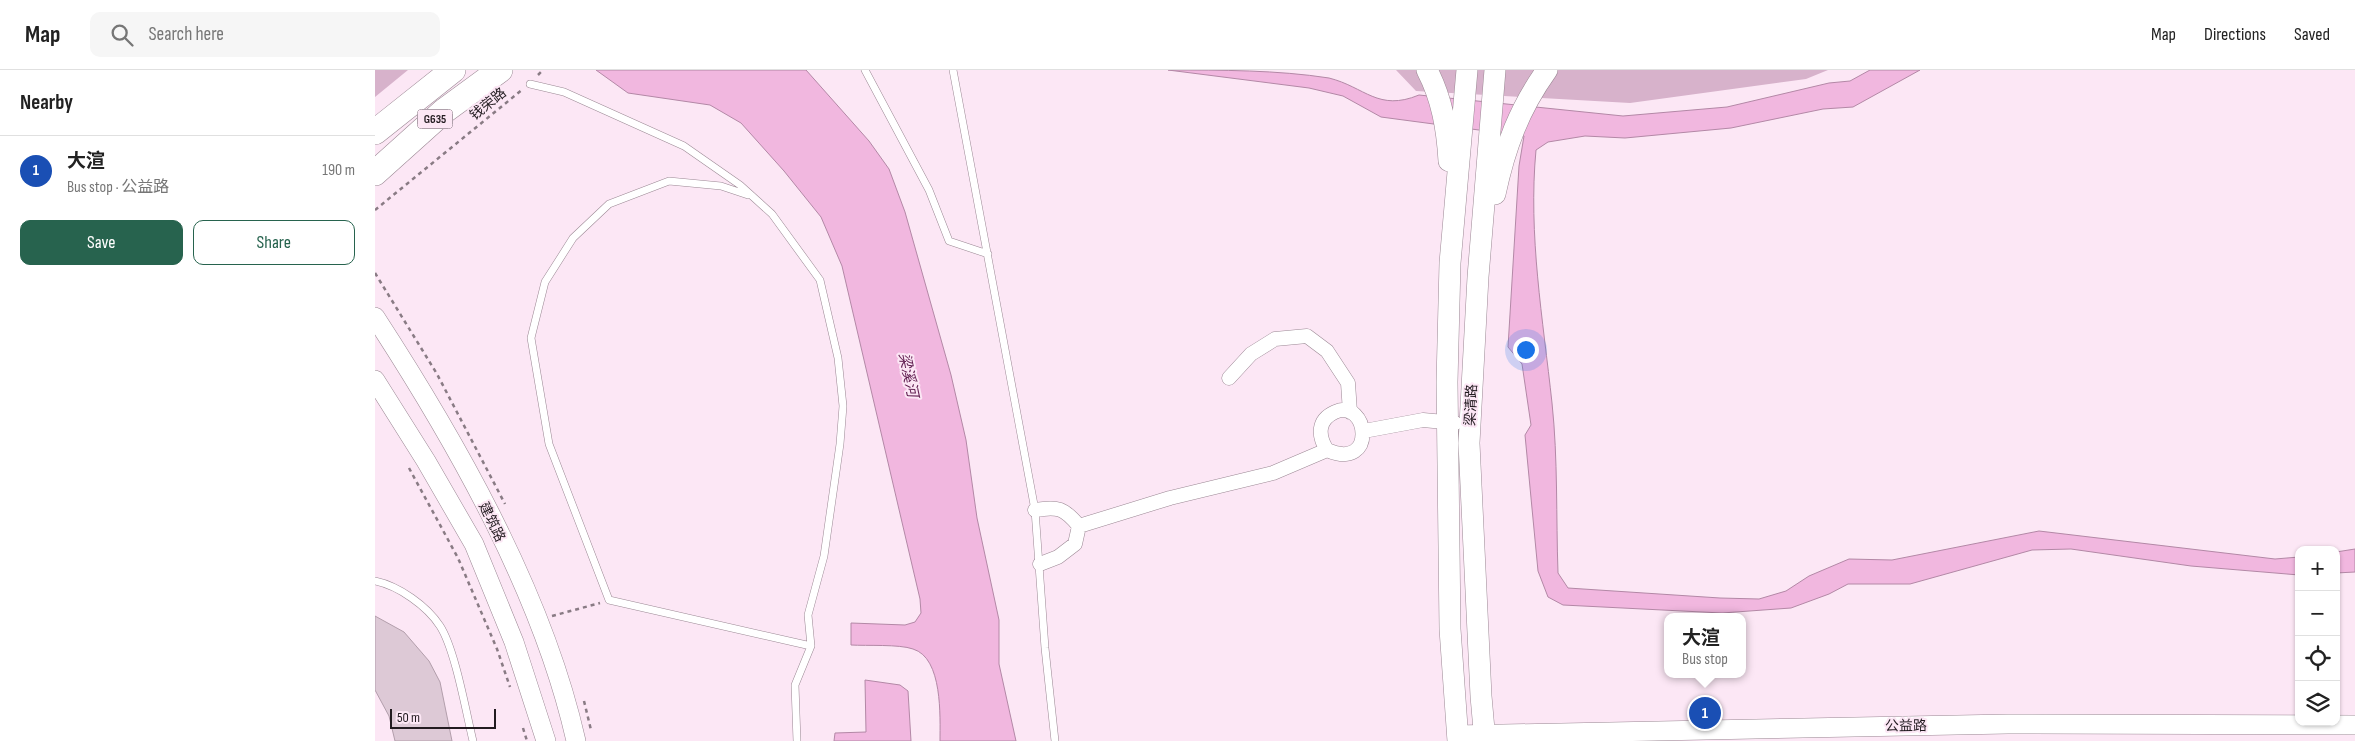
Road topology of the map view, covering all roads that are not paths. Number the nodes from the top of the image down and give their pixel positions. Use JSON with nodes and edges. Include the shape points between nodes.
{"nodes":[{"id":1,"x":453,"y":70,"type":"edge"},
{"id":2,"x":500,"y":70,"type":"edge"},
{"id":3,"x":865,"y":70,"type":"edge"},
{"id":4,"x":953,"y":70,"type":"edge"},
{"id":5,"x":1427,"y":70,"type":"edge"},
{"id":6,"x":1547,"y":70,"type":"edge"},
{"id":7,"x":1495,"y":77,"type":"edge"},
{"id":8,"x":1467,"y":78,"type":"edge"},
{"id":9,"x":530,"y":84,"type":"road end"},
{"id":10,"x":375,"y":132,"type":"edge"},
{"id":11,"x":1496,"y":152,"type":"junction"},
{"id":12,"x":375,"y":173,"type":"edge"},
{"id":13,"x":752,"y":196,"type":"junction"},
{"id":14,"x":1452,"y":245,"type":"junction"},
{"id":15,"x":988,"y":254,"type":"junction"},
{"id":16,"x":375,"y":318,"type":"edge"},
{"id":17,"x":1229,"y":378,"type":"dead end"},
{"id":18,"x":375,"y":380,"type":"edge"},
{"id":19,"x":1350,"y":412,"type":"junction"},
{"id":20,"x":1447,"y":423,"type":"junction"},
{"id":21,"x":1471,"y":423,"type":"junction"},
{"id":22,"x":1364,"y":431,"type":"junction"},
{"id":23,"x":453,"y":442,"type":"junction"},
{"id":24,"x":1327,"y":450,"type":"junction"},
{"id":25,"x":418,"y":464,"type":"junction"},
{"id":26,"x":1035,"y":510,"type":"junction"},
{"id":27,"x":1079,"y":526,"type":"junction"},
{"id":28,"x":1040,"y":564,"type":"junction"},
{"id":29,"x":375,"y":581,"type":"edge"},
{"id":30,"x":811,"y":646,"type":"junction"},
{"id":31,"x":2355,"y":725,"type":"edge"},
{"id":32,"x":1457,"y":738,"type":"edge"},
{"id":33,"x":1485,"y":738,"type":"edge"},
{"id":34,"x":473,"y":741,"type":"edge"},
{"id":35,"x":546,"y":741,"type":"edge"},
{"id":36,"x":576,"y":741,"type":"edge"},
{"id":37,"x":797,"y":741,"type":"edge"},
{"id":38,"x":1055,"y":741,"type":"edge"}],
"edges":[{"from":1,"to":10,"type":"highway","number":"G635"},
{"from":2,"to":12,"type":"highway","number":"G635","via":[[444,111]]},
{"from":3,"to":15,"type":"lane","via":[[929,190],[949,241]]},
{"from":4,"to":15,"type":"lane"},
{"from":5,"to":14,"type":"main road","via":[[1438,91],[1448,134]]},
{"from":6,"to":11,"type":"main road"},
{"from":7,"to":11,"type":"main road"},
{"from":8,"to":14,"type":"main road","name":"梁清路"},
{"from":9,"to":13,"type":"lane","via":[[563,92],[684,146]]},
{"from":11,"to":21,"type":"main road","name":"梁清路","via":[[1478,277]]},
{"from":13,"to":30,"type":"lane","via":[[772,214],[820,280],[838,358],[843,406],[840,444],[824,556],[808,615]]},
{"from":13,"to":30,"type":"lane","via":[[721,186],[669,181],[609,204],[573,238],[545,282],[531,338],[549,444],[609,600]]},
{"from":14,"to":20,"type":"main road","name":"梁清路"},
{"from":15,"to":26,"type":"lane"},
{"from":16,"to":23,"type":"main road","name":"建筑路"},
{"from":17,"to":19,"type":"street","via":[[1251,354],[1275,339],[1307,336],[1327,351],[1348,383]]},
{"from":18,"to":25,"type":"main road","name":"建筑路"},
{"from":19,"to":22,"type":"street","via":[[1359,419]]},
{"from":19,"to":24,"type":"street","via":[[1337,411],[1327,417],[1320,428],[1321,440]]},
{"from":20,"to":21,"type":"street"},
{"from":20,"to":22,"type":"street","via":[[1423,420]]},
{"from":20,"to":32,"type":"main road","name":"梁清路","via":[[1450,629]]},
{"from":21,"to":33,"type":"main road","name":"梁清路"},
{"from":22,"to":24,"type":"street","via":[[1362,444],[1352,453],[1339,455]]},
{"from":23,"to":25,"type":"main road"},
{"from":23,"to":36,"type":"main road","name":"建筑路","via":[[539,620]]},
{"from":24,"to":27,"type":"street","via":[[1273,473],[1170,498]]},
{"from":25,"to":35,"type":"main road","name":"建筑路","via":[[474,544],[514,642]]},
{"from":26,"to":27,"type":"street","via":[[1052,507],[1068,513]]},
{"from":26,"to":28,"type":"lane"},
{"from":27,"to":28,"type":"street","via":[[1075,544]]},
{"from":28,"to":38,"type":"lane"},
{"from":29,"to":34,"type":"lane","via":[[418,602],[440,626]]},
{"from":30,"to":37,"type":"lane","via":[[795,685]]},
{"from":31,"to":33,"type":"main road","name":"公益路","via":[[2008,724]]},
{"from":32,"to":33,"type":"main road","name":"公益路"}]}
